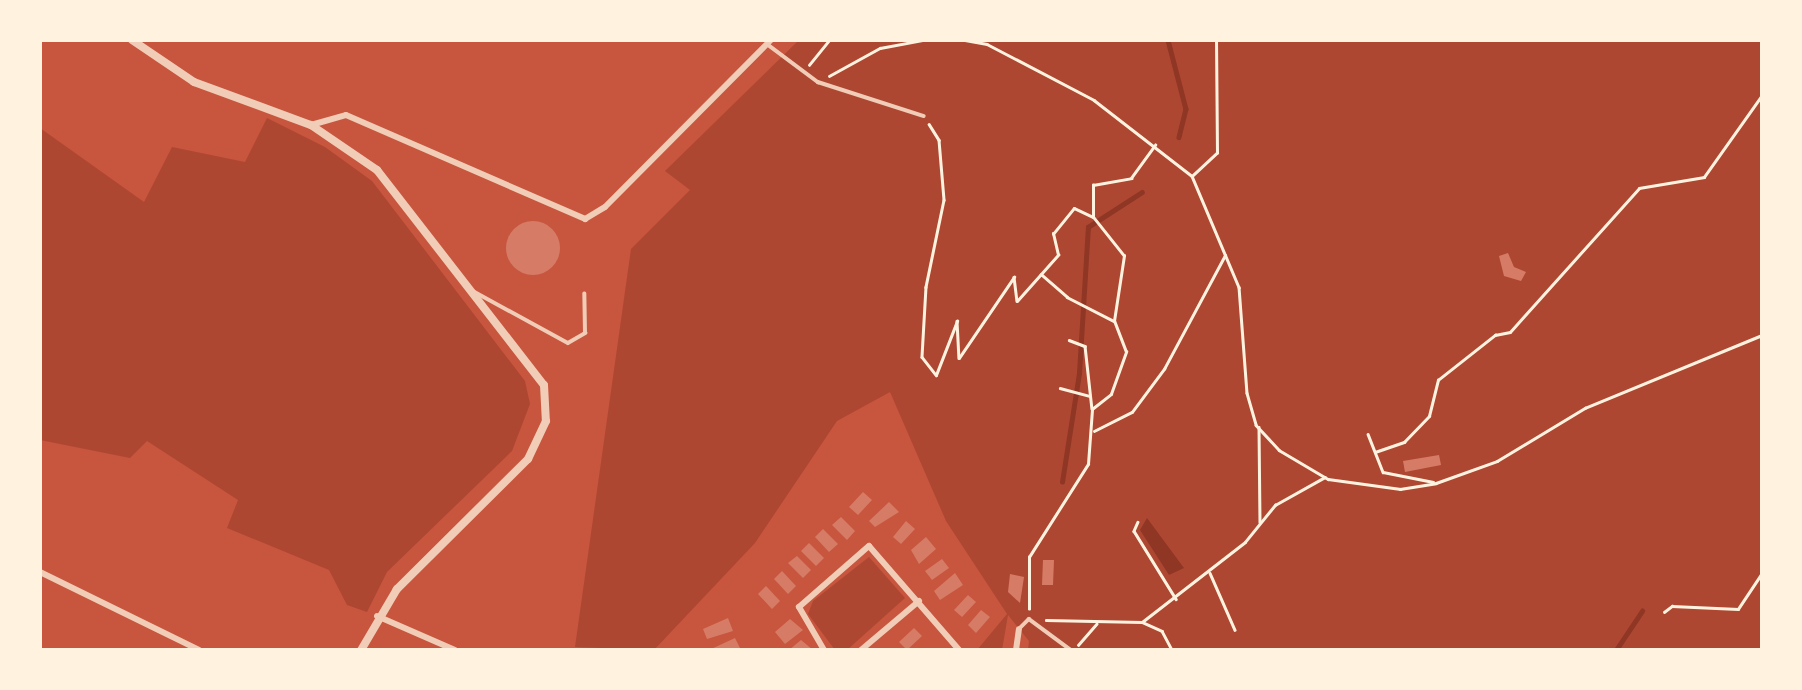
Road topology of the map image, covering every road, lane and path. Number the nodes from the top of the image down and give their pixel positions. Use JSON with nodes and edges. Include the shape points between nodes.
{"nodes":[{"id":1,"x":132,"y":40,"type":"edge"},
{"id":2,"x":829,"y":40,"type":"edge"},
{"id":3,"x":923,"y":40,"type":"edge"},
{"id":4,"x":965,"y":40,"type":"edge"},
{"id":5,"x":1216,"y":40,"type":"edge"},
{"id":6,"x":769,"y":42,"type":"edge"},
{"id":7,"x":803,"y":72,"type":"junction"},
{"id":8,"x":818,"y":82,"type":"junction"},
{"id":9,"x":1762,"y":94,"type":"edge"},
{"id":10,"x":924,"y":116,"type":"joint"},
{"id":11,"x":311,"y":125,"type":"junction"},
{"id":12,"x":1154,"y":145,"type":"junction"},
{"id":13,"x":1192,"y":176,"type":"junction"},
{"id":14,"x":1093,"y":217,"type":"junction"},
{"id":15,"x":1225,"y":255,"type":"junction"},
{"id":16,"x":1041,"y":274,"type":"junction"},
{"id":17,"x":473,"y":291,"type":"junction"},
{"id":18,"x":584,"y":294,"type":"dead end"},
{"id":19,"x":1114,"y":321,"type":"junction"},
{"id":20,"x":1762,"y":335,"type":"edge"},
{"id":21,"x":1069,"y":341,"type":"dead end"},
{"id":22,"x":1059,"y":388,"type":"dead end"},
{"id":23,"x":1089,"y":396,"type":"junction"},
{"id":24,"x":1092,"y":409,"type":"junction"},
{"id":25,"x":1259,"y":428,"type":"junction"},
{"id":26,"x":1094,"y":431,"type":"junction"},
{"id":27,"x":1367,"y":434,"type":"dead end"},
{"id":28,"x":1375,"y":452,"type":"junction"},
{"id":29,"x":1325,"y":477,"type":"junction"},
{"id":30,"x":1436,"y":483,"type":"junction"},
{"id":31,"x":1138,"y":522,"type":"dead end"},
{"id":32,"x":1260,"y":524,"type":"junction"},
{"id":33,"x":40,"y":572,"type":"edge"},
{"id":34,"x":1210,"y":573,"type":"junction"},
{"id":35,"x":1762,"y":573,"type":"edge"},
{"id":36,"x":1176,"y":599,"type":"junction"},
{"id":37,"x":919,"y":601,"type":"junction"},
{"id":38,"x":1664,"y":612,"type":"dead end"},
{"id":39,"x":377,"y":616,"type":"junction"},
{"id":40,"x":1029,"y":619,"type":"junction"},
{"id":41,"x":1142,"y":622,"type":"junction"},
{"id":42,"x":1096,"y":624,"type":"junction"},
{"id":43,"x":1019,"y":629,"type":"joint"},
{"id":44,"x":1235,"y":630,"type":"dead end"},
{"id":45,"x":199,"y":650,"type":"edge"},
{"id":46,"x":361,"y":650,"type":"edge"},
{"id":47,"x":455,"y":650,"type":"edge"},
{"id":48,"x":824,"y":650,"type":"edge"},
{"id":49,"x":861,"y":650,"type":"edge"},
{"id":50,"x":959,"y":650,"type":"edge"},
{"id":51,"x":1016,"y":650,"type":"edge"},
{"id":52,"x":1072,"y":650,"type":"edge"},
{"id":53,"x":1172,"y":650,"type":"edge"}],
"edges":[{"from":1,"to":11,"type":"street","via":[[194,82]]},
{"from":2,"to":7,"type":"path"},
{"from":3,"to":8,"type":"path","via":[[880,48]]},
{"from":4,"to":12,"type":"path","via":[[987,44],[1094,100]]},
{"from":5,"to":13,"type":"path","via":[[1217,153]]},
{"from":6,"to":7,"type":"lane"},
{"from":6,"to":11,"type":"street","via":[[605,207],[584,219],[346,115]]},
{"from":7,"to":8,"type":"lane"},
{"from":8,"to":10,"type":"lane"},
{"from":9,"to":28,"type":"path","via":[[1704,177],[1639,188],[1510,332],[1495,335],[1438,380],[1429,415],[1404,442]]},
{"from":10,"to":16,"type":"path","via":[[939,140],[944,200],[923,331],[922,356],[936,375],[957,321],[959,358],[1014,277],[1017,301]]},
{"from":11,"to":17,"type":"street","via":[[377,170]]},
{"from":12,"to":13,"type":"path"},
{"from":12,"to":14,"type":"path","via":[[1131,178],[1093,186]]},
{"from":13,"to":15,"type":"path"},
{"from":14,"to":16,"type":"path","via":[[1074,208],[1053,234],[1058,255]]},
{"from":14,"to":19,"type":"path","via":[[1124,256]]},
{"from":15,"to":25,"type":"path","via":[[1239,287],[1247,393]]},
{"from":15,"to":26,"type":"path","via":[[1164,369],[1132,412]]},
{"from":16,"to":19,"type":"path","via":[[1067,297]]},
{"from":17,"to":18,"type":"lane","via":[[568,342],[585,334]]},
{"from":17,"to":39,"type":"street","via":[[537,370],[546,421],[528,459]]},
{"from":19,"to":24,"type":"path","via":[[1126,352],[1111,394]]},
{"from":20,"to":30,"type":"path","via":[[1585,408],[1497,461]]},
{"from":21,"to":23,"type":"path","via":[[1085,346]]},
{"from":22,"to":23,"type":"path"},
{"from":23,"to":24,"type":"path"},
{"from":24,"to":26,"type":"path"},
{"from":25,"to":29,"type":"path","via":[[1279,450]]},
{"from":25,"to":32,"type":"path"},
{"from":26,"to":40,"type":"path","via":[[1088,464],[1029,557]]},
{"from":27,"to":28,"type":"path"},
{"from":28,"to":30,"type":"path","via":[[1383,472]]},
{"from":29,"to":30,"type":"path","via":[[1400,489]]},
{"from":29,"to":32,"type":"path","via":[[1275,505]]},
{"from":31,"to":36,"type":"path","via":[[1134,531]]},
{"from":32,"to":34,"type":"path"},
{"from":33,"to":45,"type":"street"},
{"from":34,"to":36,"type":"path"},
{"from":34,"to":44,"type":"path"},
{"from":35,"to":38,"type":"path","via":[[1738,609],[1672,606]]},
{"from":36,"to":41,"type":"path"},
{"from":37,"to":48,"type":"street","via":[[869,547],[799,607]]},
{"from":37,"to":49,"type":"street"},
{"from":37,"to":50,"type":"street"},
{"from":39,"to":46,"type":"street"},
{"from":39,"to":47,"type":"street"},
{"from":40,"to":42,"type":"path"},
{"from":40,"to":43,"type":"lane"},
{"from":40,"to":52,"type":"lane"},
{"from":41,"to":42,"type":"path"},
{"from":41,"to":53,"type":"path","via":[[1162,631]]},
{"from":42,"to":52,"type":"path"},
{"from":43,"to":51,"type":"street"}]}
